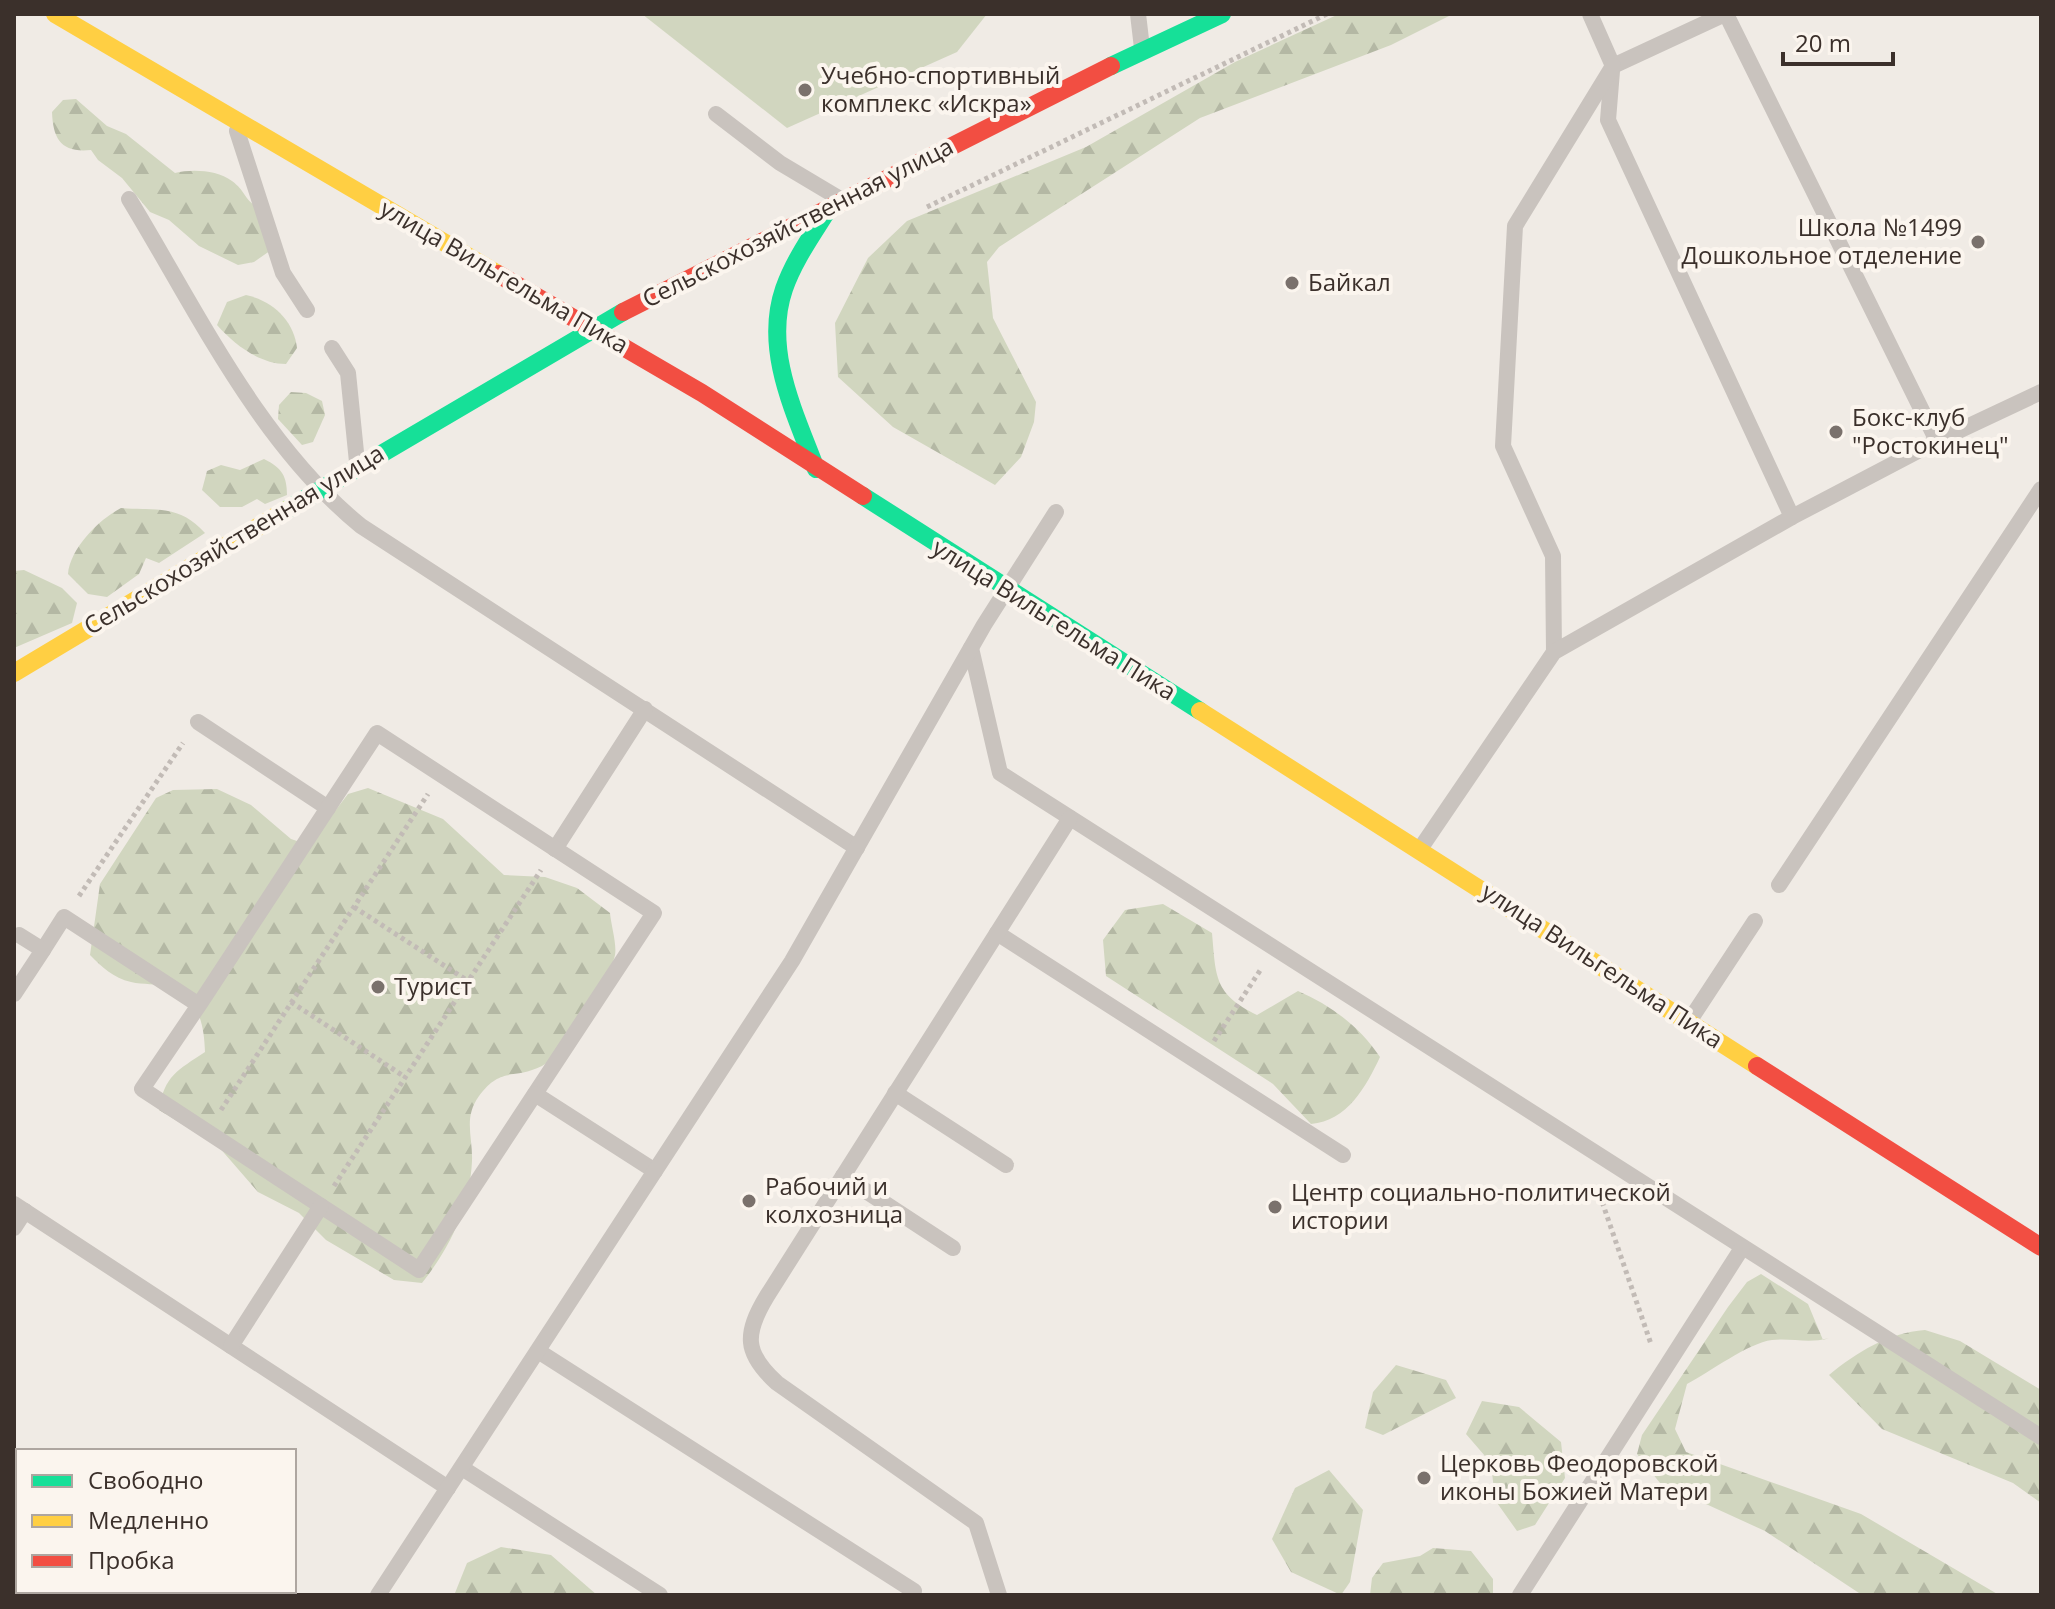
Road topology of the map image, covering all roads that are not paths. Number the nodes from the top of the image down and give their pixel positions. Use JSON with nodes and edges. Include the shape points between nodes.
{"nodes":[{"id":1,"x":55,"y":14,"type":"edge"},
{"id":2,"x":1138,"y":14,"type":"edge"},
{"id":3,"x":1222,"y":14,"type":"edge"},
{"id":4,"x":1590,"y":14,"type":"edge"},
{"id":5,"x":1726,"y":14,"type":"edge"},
{"id":6,"x":1143,"y":51,"type":"junction"},
{"id":7,"x":1613,"y":66,"type":"junction"},
{"id":8,"x":716,"y":114,"type":"dead end"},
{"id":9,"x":233,"y":119,"type":"junction"},
{"id":10,"x":129,"y":199,"type":"dead end"},
{"id":11,"x":836,"y":204,"type":"junction"},
{"id":12,"x":307,"y":310,"type":"dead end"},
{"id":13,"x":592,"y":327,"type":"junction"},
{"id":14,"x":332,"y":348,"type":"dead end"},
{"id":15,"x":2041,"y":392,"type":"edge"},
{"id":16,"x":1937,"y":441,"type":"junction"},
{"id":17,"x":358,"y":465,"type":"junction"},
{"id":18,"x":816,"y":469,"type":"junction"},
{"id":19,"x":319,"y":489,"type":"junction"},
{"id":20,"x":2041,"y":489,"type":"edge"},
{"id":21,"x":1056,"y":512,"type":"dead end"},
{"id":22,"x":1792,"y":517,"type":"junction"},
{"id":23,"x":1007,"y":589,"type":"junction"},
{"id":24,"x":971,"y":648,"type":"junction"},
{"id":25,"x":1554,"y":652,"type":"junction"},
{"id":26,"x":14,"y":673,"type":"edge"},
{"id":27,"x":645,"y":709,"type":"junction"},
{"id":28,"x":198,"y":722,"type":"road end"},
{"id":29,"x":328,"y":808,"type":"junction"},
{"id":30,"x":1070,"y":818,"type":"junction"},
{"id":31,"x":857,"y":848,"type":"junction"},
{"id":32,"x":555,"y":849,"type":"junction"},
{"id":33,"x":1420,"y":849,"type":"junction"},
{"id":34,"x":1779,"y":885,"type":"dead end"},
{"id":35,"x":1755,"y":921,"type":"dead end"},
{"id":36,"x":997,"y":933,"type":"junction"},
{"id":37,"x":19,"y":935,"type":"dead end"},
{"id":38,"x":43,"y":950,"type":"junction"},
{"id":39,"x":14,"y":994,"type":"edge"},
{"id":40,"x":199,"y":1005,"type":"junction"},
{"id":41,"x":1689,"y":1021,"type":"junction"},
{"id":42,"x":895,"y":1093,"type":"junction"},
{"id":43,"x":535,"y":1094,"type":"junction"},
{"id":44,"x":1343,"y":1155,"type":"dead end"},
{"id":45,"x":1006,"y":1165,"type":"dead end"},
{"id":46,"x":655,"y":1171,"type":"junction"},
{"id":47,"x":843,"y":1176,"type":"junction"},
{"id":48,"x":321,"y":1206,"type":"junction"},
{"id":49,"x":20,"y":1207,"type":"edge"},
{"id":50,"x":14,"y":1228,"type":"edge"},
{"id":51,"x":2041,"y":1247,"type":"edge"},
{"id":52,"x":953,"y":1248,"type":"dead end"},
{"id":53,"x":1742,"y":1248,"type":"junction"},
{"id":54,"x":231,"y":1346,"type":"junction"},
{"id":55,"x":538,"y":1351,"type":"junction"},
{"id":56,"x":2041,"y":1437,"type":"edge"},
{"id":57,"x":462,"y":1468,"type":"junction"},
{"id":58,"x":448,"y":1488,"type":"junction"},
{"id":59,"x":378,"y":1595,"type":"edge"},
{"id":60,"x":660,"y":1595,"type":"edge"},
{"id":61,"x":912,"y":1595,"type":"edge"},
{"id":62,"x":999,"y":1595,"type":"edge"},
{"id":63,"x":1520,"y":1595,"type":"edge"}],
"edges":[{"from":1,"to":9,"type":"main road","name":"улица Вильгельма Пика"},
{"from":2,"to":6,"type":"lane"},
{"from":3,"to":6,"type":"main road","name":"Сельскохозяйственная улица"},
{"from":4,"to":7,"type":"lane"},
{"from":5,"to":7,"type":"lane"},
{"from":5,"to":16,"type":"lane"},
{"from":6,"to":11,"type":"main road","name":"Сельскохозяйственная улица"},
{"from":7,"to":22,"type":"lane","via":[[1608,120]]},
{"from":7,"to":25,"type":"lane","via":[[1515,226],[1503,446],[1553,556]]},
{"from":8,"to":11,"type":"lane"},
{"from":9,"to":12,"type":"lane","via":[[283,273]]},
{"from":9,"to":13,"type":"main road","name":"улица Вильгельма Пика"},
{"from":10,"to":19,"type":"lane","via":[[277,442]]},
{"from":11,"to":13,"type":"main road","name":"Сельскохозяйственная улица"},
{"from":11,"to":18,"type":"main road","via":[[794,271],[778,311],[782,375]]},
{"from":13,"to":17,"type":"main road","name":"Сельскохозяйственная улица"},
{"from":13,"to":18,"type":"main road","name":"улица Вильгельма Пика"},
{"from":14,"to":17,"type":"lane","via":[[348,373]]},
{"from":15,"to":16,"type":"lane"},
{"from":16,"to":22,"type":"lane"},
{"from":17,"to":19,"type":"main road","name":"Сельскохозяйственная улица"},
{"from":18,"to":23,"type":"main road","name":"улица Вильгельма Пика"},
{"from":19,"to":26,"type":"main road","name":"Сельскохозяйственная улица"},
{"from":19,"to":27,"type":"lane","via":[[361,526]]},
{"from":20,"to":34,"type":"lane"},
{"from":21,"to":23,"type":"lane"},
{"from":22,"to":25,"type":"lane"},
{"from":23,"to":24,"type":"lane"},
{"from":23,"to":33,"type":"main road","name":"улица Вильгельма Пика"},
{"from":24,"to":30,"type":"lane","via":[[1000,773]]},
{"from":24,"to":31,"type":"lane"},
{"from":25,"to":33,"type":"lane"},
{"from":27,"to":31,"type":"lane"},
{"from":27,"to":32,"type":"lane"},
{"from":28,"to":29,"type":"lane"},
{"from":29,"to":32,"type":"lane","via":[[377,733]]},
{"from":29,"to":40,"type":"lane"},
{"from":30,"to":36,"type":"lane"},
{"from":30,"to":53,"type":"lane"},
{"from":31,"to":46,"type":"lane","via":[[792,961]]},
{"from":32,"to":43,"type":"lane","via":[[654,913]]},
{"from":33,"to":41,"type":"main road","name":"улица Вильгельма Пика"},
{"from":35,"to":41,"type":"lane"},
{"from":36,"to":42,"type":"lane"},
{"from":36,"to":44,"type":"lane"},
{"from":37,"to":38,"type":"lane"},
{"from":38,"to":39,"type":"lane"},
{"from":38,"to":40,"type":"lane","via":[[64,917]]},
{"from":40,"to":48,"type":"lane","via":[[142,1089]]},
{"from":41,"to":51,"type":"main road","name":"улица Вильгельма Пика"},
{"from":42,"to":45,"type":"lane"},
{"from":42,"to":47,"type":"lane"},
{"from":43,"to":46,"type":"lane"},
{"from":43,"to":48,"type":"lane","via":[[419,1270]]},
{"from":46,"to":55,"type":"lane"},
{"from":47,"to":52,"type":"lane"},
{"from":47,"to":62,"type":"lane","via":[[754,1317],[754,1356],[777,1383],[976,1523]]},
{"from":48,"to":54,"type":"lane"},
{"from":49,"to":50,"type":"lane"},
{"from":49,"to":54,"type":"lane"},
{"from":53,"to":56,"type":"lane"},
{"from":53,"to":63,"type":"lane"},
{"from":54,"to":58,"type":"lane"},
{"from":55,"to":57,"type":"lane"},
{"from":55,"to":61,"type":"lane","via":[[914,1591]]},
{"from":57,"to":58,"type":"lane"},
{"from":57,"to":60,"type":"lane"},
{"from":58,"to":59,"type":"lane"}]}
